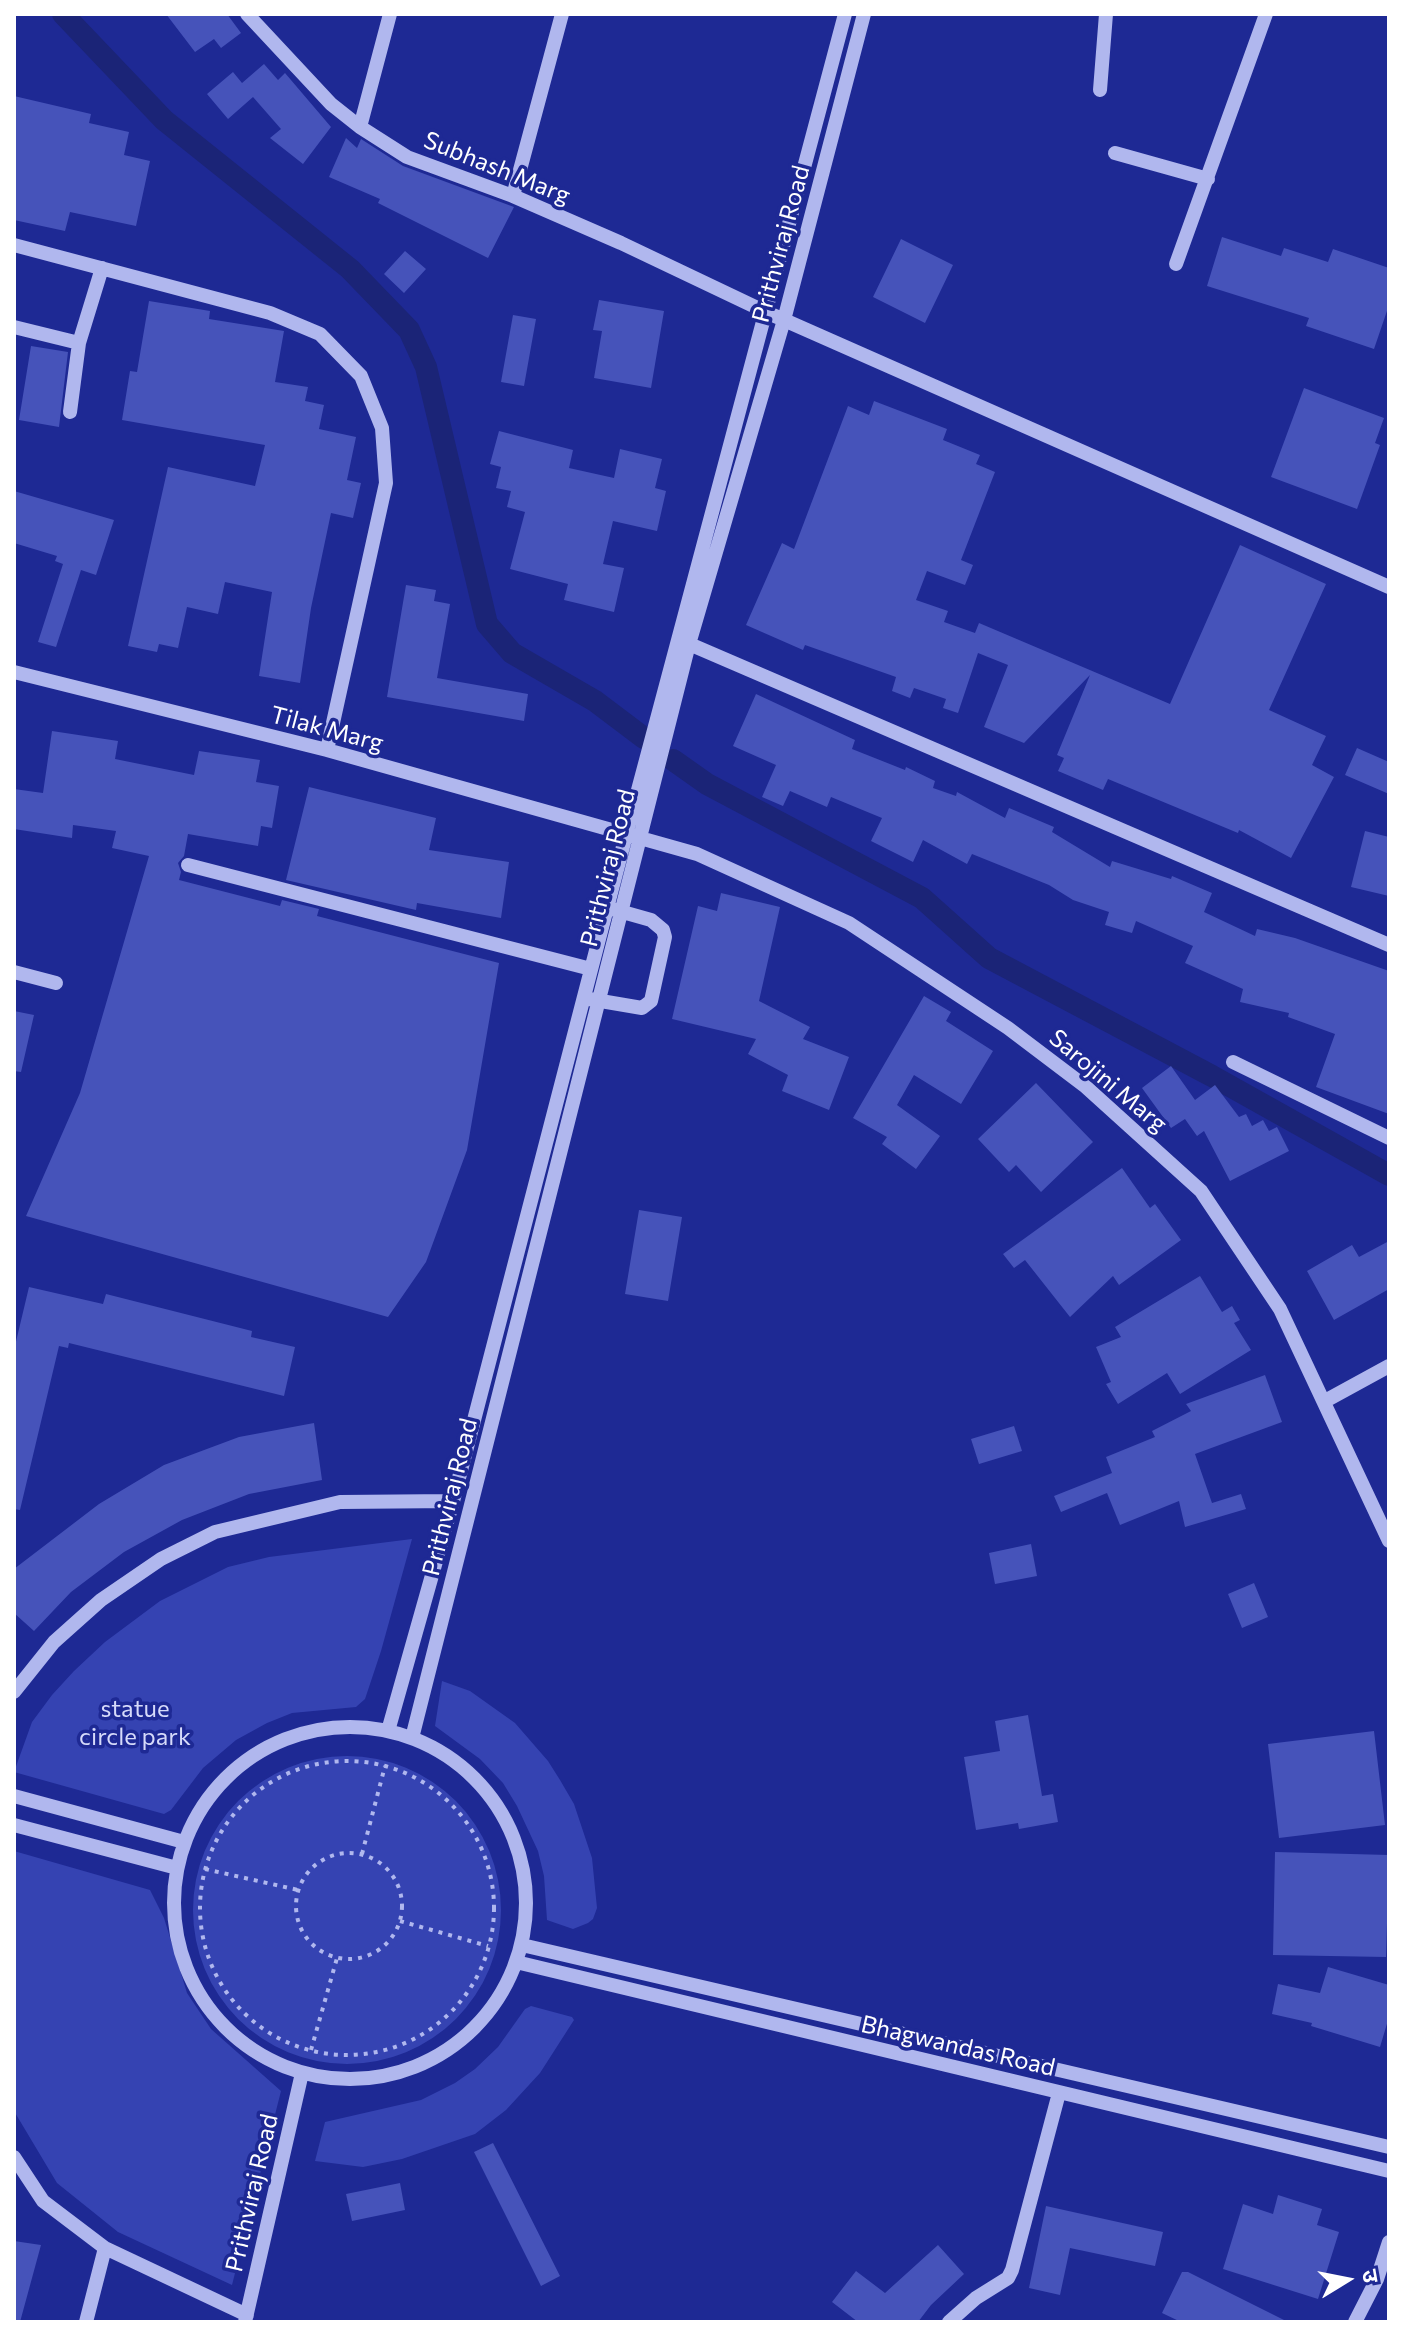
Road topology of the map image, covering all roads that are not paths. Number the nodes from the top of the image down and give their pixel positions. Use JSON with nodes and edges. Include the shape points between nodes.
{"nodes":[{"id":1,"x":247,"y":14,"type":"edge"},
{"id":2,"x":390,"y":14,"type":"edge"},
{"id":3,"x":562,"y":14,"type":"edge"},
{"id":4,"x":845,"y":14,"type":"edge"},
{"id":5,"x":864,"y":14,"type":"edge"},
{"id":6,"x":1106,"y":14,"type":"edge"},
{"id":7,"x":1266,"y":14,"type":"edge"},
{"id":8,"x":1100,"y":90,"type":"dead end"},
{"id":9,"x":360,"y":127,"type":"junction"},
{"id":10,"x":1115,"y":153,"type":"dead end"},
{"id":11,"x":1208,"y":179,"type":"junction"},
{"id":12,"x":513,"y":196,"type":"junction"},
{"id":13,"x":14,"y":245,"type":"edge"},
{"id":14,"x":1176,"y":264,"type":"dead end"},
{"id":15,"x":102,"y":268,"type":"junction"},
{"id":16,"x":766,"y":312,"type":"junction"},
{"id":17,"x":784,"y":320,"type":"junction"},
{"id":18,"x":14,"y":327,"type":"edge"},
{"id":19,"x":79,"y":343,"type":"junction"},
{"id":20,"x":70,"y":412,"type":"dead end"},
{"id":21,"x":1389,"y":587,"type":"edge"},
{"id":22,"x":684,"y":641,"type":"junction"},
{"id":23,"x":14,"y":672,"type":"edge"},
{"id":24,"x":327,"y":750,"type":"junction"},
{"id":25,"x":632,"y":836,"type":"junction"},
{"id":26,"x":188,"y":865,"type":"dead end"},
{"id":27,"x":614,"y":910,"type":"junction"},
{"id":28,"x":1389,"y":945,"type":"edge"},
{"id":29,"x":591,"y":969,"type":"junction"},
{"id":30,"x":14,"y":972,"type":"edge"},
{"id":31,"x":56,"y":983,"type":"dead end"},
{"id":32,"x":591,"y":1000,"type":"junction"},
{"id":33,"x":1233,"y":1062,"type":"dead end"},
{"id":34,"x":1389,"y":1138,"type":"edge"},
{"id":35,"x":1389,"y":1366,"type":"edge"},
{"id":36,"x":1325,"y":1401,"type":"junction"},
{"id":37,"x":453,"y":1501,"type":"junction"},
{"id":38,"x":1389,"y":1541,"type":"edge"},
{"id":39,"x":14,"y":1692,"type":"edge"},
{"id":40,"x":388,"y":1731,"type":"junction"},
{"id":41,"x":412,"y":1738,"type":"junction"},
{"id":42,"x":14,"y":1796,"type":"edge"},
{"id":43,"x":14,"y":1825,"type":"edge"},
{"id":44,"x":184,"y":1842,"type":"junction"},
{"id":45,"x":177,"y":1868,"type":"junction"},
{"id":46,"x":522,"y":1945,"type":"junction"},
{"id":47,"x":516,"y":1962,"type":"junction"},
{"id":48,"x":302,"y":2073,"type":"junction"},
{"id":49,"x":1059,"y":2093,"type":"junction"},
{"id":50,"x":1389,"y":2147,"type":"edge"},
{"id":51,"x":14,"y":2157,"type":"edge"},
{"id":52,"x":1389,"y":2171,"type":"edge"},
{"id":53,"x":1389,"y":2242,"type":"edge"},
{"id":54,"x":105,"y":2248,"type":"junction"},
{"id":55,"x":246,"y":2318,"type":"edge"},
{"id":56,"x":86,"y":2322,"type":"edge"},
{"id":57,"x":949,"y":2322,"type":"edge"},
{"id":58,"x":1355,"y":2322,"type":"edge"}],
"edges":[{"from":1,"to":9,"type":"street","name":"Subhash Marg","via":[[331,104]]},
{"from":2,"to":9,"type":"street"},
{"from":3,"to":12,"type":"street"},
{"from":4,"to":16,"type":"street","name":"Prithviraj Road"},
{"from":5,"to":17,"type":"street","name":"Prithviraj Road"},
{"from":6,"to":8,"type":"street"},
{"from":7,"to":11,"type":"street"},
{"from":9,"to":12,"type":"street","name":"Subhash Marg","via":[[407,157]]},
{"from":10,"to":11,"type":"street"},
{"from":11,"to":14,"type":"street"},
{"from":12,"to":16,"type":"street","name":"Subhash Marg"},
{"from":13,"to":15,"type":"street"},
{"from":15,"to":19,"type":"street"},
{"from":15,"to":24,"type":"street","via":[[270,313],[320,334],[361,376],[382,428],[386,483]]},
{"from":16,"to":17,"type":"street","name":"Subhash Marg"},
{"from":16,"to":22,"type":"street","name":"Prithviraj Road"},
{"from":17,"to":21,"type":"street","name":"Subhash Marg"},
{"from":17,"to":22,"type":"street","name":"Prithviraj Road"},
{"from":18,"to":19,"type":"street"},
{"from":19,"to":20,"type":"street"},
{"from":22,"to":25,"type":"street","name":"Prithviraj Road"},
{"from":22,"to":28,"type":"street"},
{"from":23,"to":24,"type":"street","name":"Tilak Marg"},
{"from":24,"to":25,"type":"street","name":"Tilak Marg"},
{"from":25,"to":27,"type":"street","name":"Prithviraj Road"},
{"from":25,"to":36,"type":"street","name":"Sarojini Marg","via":[[697,854],[849,923],[1008,1028],[1086,1087],[1201,1191],[1280,1309]]},
{"from":26,"to":29,"type":"street"},
{"from":27,"to":29,"type":"street","name":"Prithviraj Road"},
{"from":27,"to":32,"type":"street","name":"Prithviraj Road"},
{"from":27,"to":32,"type":"street","via":[[651,920],[663,930],[651,1001],[642,1008]]},
{"from":29,"to":32,"type":"street","name":"Prithviraj Road"},
{"from":30,"to":31,"type":"street"},
{"from":32,"to":37,"type":"street","name":"Prithviraj Road"},
{"from":32,"to":41,"type":"street","name":"Prithviraj Road"},
{"from":33,"to":34,"type":"street"},
{"from":35,"to":36,"type":"street"},
{"from":36,"to":38,"type":"street","name":"Sarojini Marg"},
{"from":37,"to":39,"type":"street","via":[[340,1502],[215,1532],[161,1559],[101,1600],[54,1642]]},
{"from":37,"to":40,"type":"street","name":"Prithviraj Road"},
{"from":40,"to":41,"type":"street"},
{"from":40,"to":44,"type":"street","via":[[340,1727],[281,1740],[222,1781]]},
{"from":41,"to":46,"type":"street","via":[[473,1777],[496,1805],[523,1872]]},
{"from":42,"to":44,"type":"street"},
{"from":43,"to":45,"type":"street"},
{"from":44,"to":45,"type":"street"},
{"from":45,"to":48,"type":"street","via":[[174,1898],[182,1955],[208,2008],[249,2048]]},
{"from":46,"to":47,"type":"street"},
{"from":46,"to":50,"type":"street","name":"Bhagwandas Road"},
{"from":47,"to":48,"type":"street","via":[[476,2027],[447,2051],[377,2078],[339,2080]]},
{"from":47,"to":49,"type":"street","name":"Bhagwandas Road"},
{"from":48,"to":55,"type":"street","name":"Prithviraj Road"},
{"from":49,"to":52,"type":"street","name":"Bhagwandas Road"},
{"from":49,"to":57,"type":"street","via":[[1012,2270]]},
{"from":51,"to":54,"type":"street","via":[[43,2201]]},
{"from":53,"to":58,"type":"street"},
{"from":54,"to":55,"type":"street"},
{"from":54,"to":56,"type":"street"}]}
